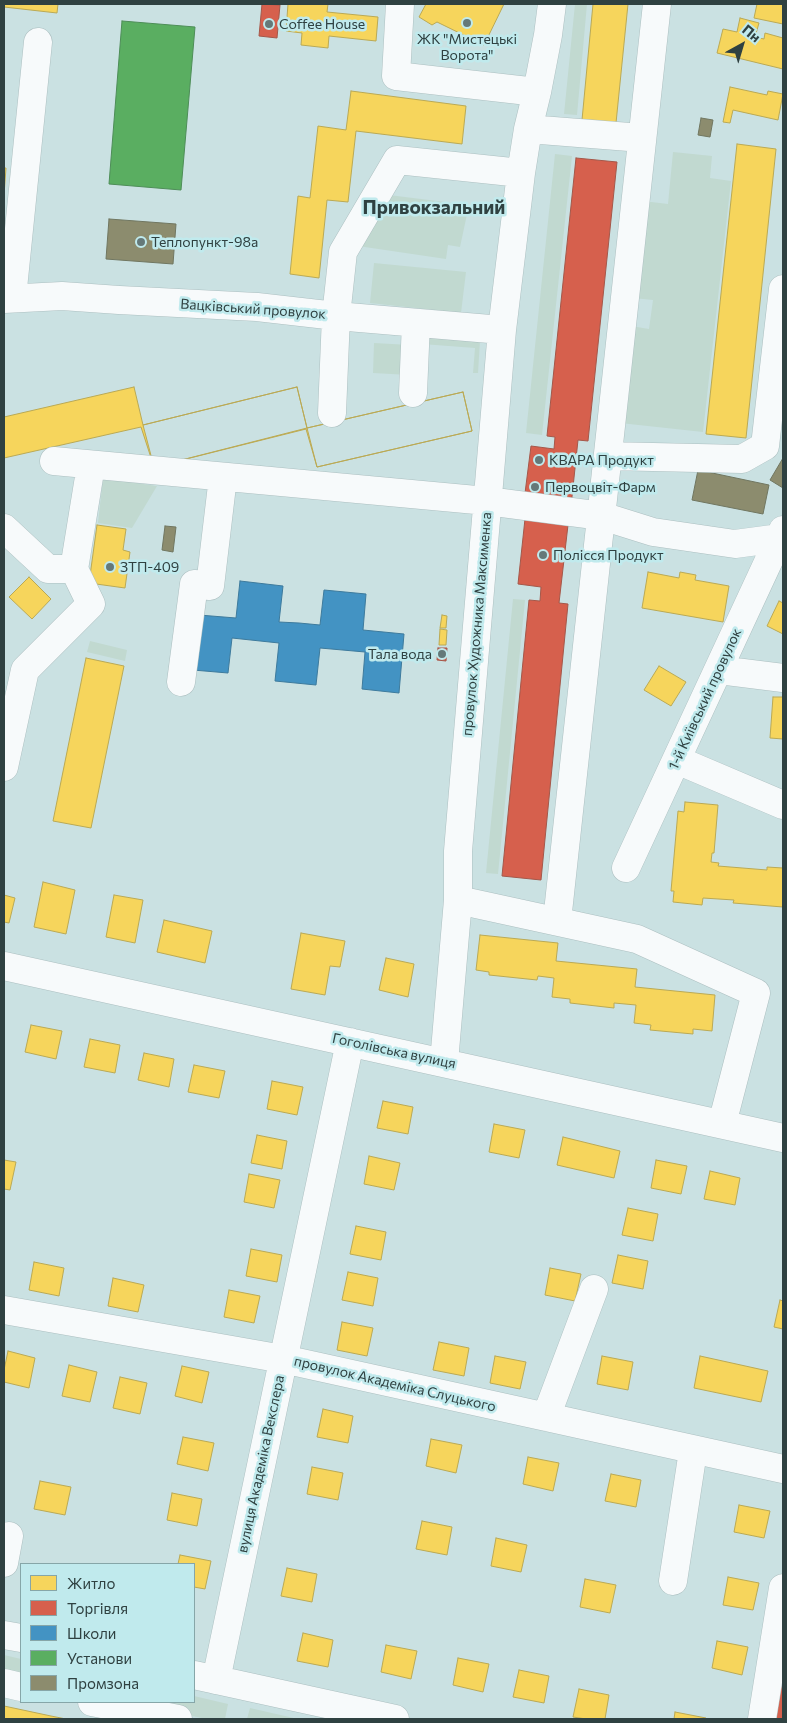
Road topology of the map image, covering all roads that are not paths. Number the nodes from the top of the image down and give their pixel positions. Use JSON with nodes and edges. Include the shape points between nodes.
{"nodes":[{"id":1,"x":400,"y":4,"type":"edge"},
{"id":2,"x":552,"y":4,"type":"edge"},
{"id":3,"x":657,"y":4,"type":"edge"},
{"id":4,"x":38,"y":42,"type":"dead end"},
{"id":5,"x":537,"y":92,"type":"junction"},
{"id":6,"x":528,"y":129,"type":"junction"},
{"id":7,"x":642,"y":138,"type":"junction"},
{"id":8,"x":521,"y":173,"type":"junction"},
{"id":9,"x":783,"y":288,"type":"edge"},
{"id":10,"x":8,"y":298,"type":"edge"},
{"id":11,"x":336,"y":316,"type":"junction"},
{"id":12,"x":416,"y":323,"type":"junction"},
{"id":13,"x":502,"y":330,"type":"junction"},
{"id":14,"x":413,"y":393,"type":"dead end"},
{"id":15,"x":332,"y":413,"type":"dead end"},
{"id":16,"x":608,"y":456,"type":"junction"},
{"id":17,"x":54,"y":461,"type":"dead end"},
{"id":18,"x":91,"y":465,"type":"junction"},
{"id":19,"x":223,"y":477,"type":"junction"},
{"id":20,"x":487,"y":501,"type":"junction"},
{"id":21,"x":602,"y":516,"type":"junction"},
{"id":22,"x":4,"y":528,"type":"edge"},
{"id":23,"x":782,"y":536,"type":"edge"},
{"id":24,"x":74,"y":569,"type":"junction"},
{"id":25,"x":719,"y":670,"type":"junction"},
{"id":26,"x":783,"y":678,"type":"edge"},
{"id":27,"x":181,"y":682,"type":"dead end"},
{"id":28,"x":677,"y":760,"type":"junction"},
{"id":29,"x":4,"y":767,"type":"edge"},
{"id":30,"x":783,"y":805,"type":"edge"},
{"id":31,"x":626,"y":868,"type":"dead end"},
{"id":32,"x":458,"y":900,"type":"junction"},
{"id":33,"x":558,"y":921,"type":"junction"},
{"id":34,"x":4,"y":966,"type":"edge"},
{"id":35,"x":350,"y":1042,"type":"junction"},
{"id":36,"x":444,"y":1062,"type":"junction"},
{"id":37,"x":722,"y":1124,"type":"junction"},
{"id":38,"x":783,"y":1138,"type":"edge"},
{"id":39,"x":594,"y":1290,"type":"dead end"},
{"id":40,"x":4,"y":1310,"type":"edge"},
{"id":41,"x":283,"y":1359,"type":"junction"},
{"id":42,"x":546,"y":1418,"type":"junction"},
{"id":43,"x":694,"y":1451,"type":"junction"},
{"id":44,"x":783,"y":1470,"type":"edge"},
{"id":45,"x":673,"y":1581,"type":"dead end"},
{"id":46,"x":783,"y":1588,"type":"edge"},
{"id":47,"x":4,"y":1635,"type":"edge"},
{"id":48,"x":20,"y":1638,"type":"edge"},
{"id":49,"x":205,"y":1677,"type":"edge"},
{"id":50,"x":4,"y":1684,"type":"edge"},
{"id":51,"x":20,"y":1687,"type":"edge"},
{"id":52,"x":97,"y":1703,"type":"edge"},
{"id":53,"x":335,"y":1713,"type":"edge"},
{"id":54,"x":178,"y":1719,"type":"edge"},
{"id":55,"x":395,"y":1719,"type":"edge"},
{"id":56,"x":762,"y":1719,"type":"edge"}],
"edges":[{"from":1,"to":5,"type":"street","via":[[396,76]]},
{"from":2,"to":5,"type":"street"},
{"from":3,"to":7,"type":"street"},
{"from":4,"to":10,"type":"street"},
{"from":5,"to":6,"type":"street"},
{"from":6,"to":7,"type":"street"},
{"from":6,"to":8,"type":"street"},
{"from":7,"to":16,"type":"street"},
{"from":8,"to":11,"type":"street","via":[[397,160],[343,252]]},
{"from":8,"to":13,"type":"street"},
{"from":9,"to":16,"type":"street","via":[[765,446],[742,459]]},
{"from":10,"to":11,"type":"street","name":"Вацківський провулок","via":[[62,296],[257,307]]},
{"from":11,"to":12,"type":"street","name":"Вацківський провулок"},
{"from":11,"to":15,"type":"street"},
{"from":12,"to":13,"type":"street","name":"Вацківський провулок"},
{"from":12,"to":14,"type":"street"},
{"from":13,"to":20,"type":"street"},
{"from":16,"to":21,"type":"street"},
{"from":17,"to":18,"type":"street"},
{"from":18,"to":19,"type":"street"},
{"from":18,"to":24,"type":"street"},
{"from":19,"to":20,"type":"street"},
{"from":19,"to":27,"type":"street","via":[[210,586],[194,584]]},
{"from":20,"to":21,"type":"street","name":"провулок Художника Максименка"},
{"from":20,"to":32,"type":"street","name":"провулок Художника Максименка","via":[[458,851]]},
{"from":21,"to":23,"type":"street","name":"провулок Художника Максименка","via":[[653,532],[735,544]]},
{"from":21,"to":33,"type":"street"},
{"from":22,"to":24,"type":"street","via":[[48,569]]},
{"from":23,"to":25,"type":"street","name":"1-й Київський провулок"},
{"from":24,"to":29,"type":"street","via":[[91,604],[25,670]]},
{"from":25,"to":26,"type":"street"},
{"from":25,"to":28,"type":"street","name":"1-й Київський провулок"},
{"from":28,"to":30,"type":"street"},
{"from":28,"to":31,"type":"street","name":"1-й Київський провулок"},
{"from":32,"to":33,"type":"street"},
{"from":32,"to":36,"type":"street","name":"провулок Художника Максименка"},
{"from":33,"to":37,"type":"street","via":[[636,939],[756,993]]},
{"from":34,"to":35,"type":"street","name":"Гоголівська вулиця"},
{"from":35,"to":36,"type":"street","name":"Гоголівська вулиця"},
{"from":35,"to":41,"type":"street","name":"вулиця Академіка Векслера"},
{"from":36,"to":37,"type":"street","name":"Гоголівська вулиця"},
{"from":37,"to":38,"type":"street","name":"Гоголівська вулиця"},
{"from":39,"to":42,"type":"street"},
{"from":40,"to":41,"type":"street","name":"провулок Академіка Слуцького"},
{"from":41,"to":42,"type":"street","name":"провулок Академіка Слуцького"},
{"from":41,"to":49,"type":"street","name":"вулиця Академіка Векслера"},
{"from":42,"to":43,"type":"street","name":"провулок Академіка Слуцького"},
{"from":43,"to":44,"type":"street","name":"провулок Академіка Слуцького"},
{"from":43,"to":45,"type":"street"},
{"from":46,"to":56,"type":"street"},
{"from":47,"to":48,"type":"street"},
{"from":49,"to":53,"type":"street"},
{"from":50,"to":51,"type":"street"},
{"from":52,"to":54,"type":"street"},
{"from":53,"to":55,"type":"street"}]}
